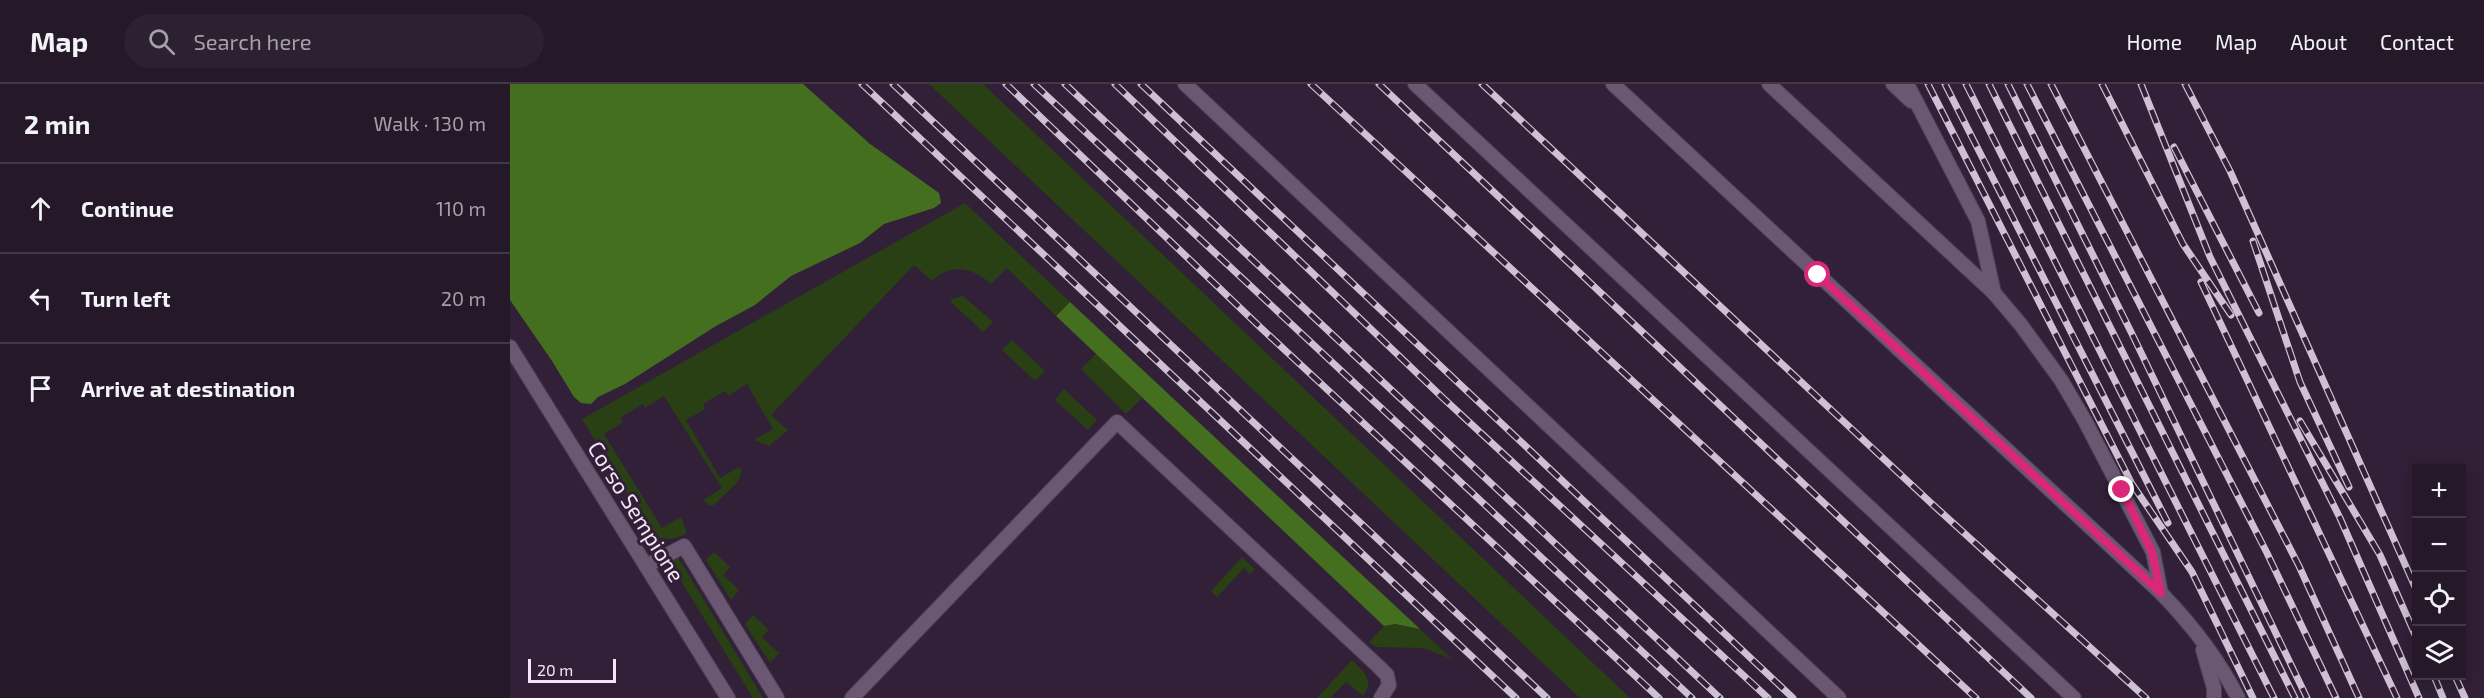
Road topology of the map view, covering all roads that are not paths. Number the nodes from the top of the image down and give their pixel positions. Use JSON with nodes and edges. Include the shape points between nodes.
{"nodes":[{"id":1,"x":1185,"y":84,"type":"edge"},
{"id":2,"x":1415,"y":84,"type":"edge"},
{"id":3,"x":1613,"y":84,"type":"edge"},
{"id":4,"x":1769,"y":84,"type":"edge"},
{"id":5,"x":1893,"y":84,"type":"edge"},
{"id":6,"x":1907,"y":84,"type":"edge"},
{"id":7,"x":1921,"y":110,"type":"junction"},
{"id":8,"x":1994,"y":293,"type":"junction"},
{"id":9,"x":510,"y":347,"type":"edge"},
{"id":10,"x":646,"y":566,"type":"junction"},
{"id":11,"x":2161,"y":593,"type":"junction"},
{"id":12,"x":2192,"y":626,"type":"junction"},
{"id":13,"x":728,"y":698,"type":"edge"},
{"id":14,"x":777,"y":698,"type":"edge"},
{"id":15,"x":852,"y":698,"type":"edge"},
{"id":16,"x":1381,"y":698,"type":"edge"},
{"id":17,"x":1839,"y":698,"type":"edge"},
{"id":18,"x":2074,"y":698,"type":"edge"},
{"id":19,"x":2214,"y":698,"type":"edge"},
{"id":20,"x":2238,"y":698,"type":"edge"}],
"edges":[{"from":1,"to":17,"type":"lane"},
{"from":2,"to":18,"type":"lane"},
{"from":3,"to":11,"type":"lane"},
{"from":4,"to":8,"type":"lane"},
{"from":5,"to":7,"type":"lane"},
{"from":6,"to":7,"type":"lane"},
{"from":7,"to":8,"type":"lane","via":[[1978,221]]},
{"from":8,"to":11,"type":"lane","via":[[2061,380],[2085,421],[2152,552]]},
{"from":9,"to":10,"type":"lane","name":"Corso Sempione"},
{"from":10,"to":13,"type":"lane","name":"Corso Sempione"},
{"from":10,"to":14,"type":"lane","via":[[684,546]]},
{"from":11,"to":12,"type":"lane"},
{"from":12,"to":19,"type":"lane","via":[[2208,664]]},
{"from":12,"to":20,"type":"lane"},
{"from":15,"to":16,"type":"lane","via":[[1117,422],[1379,667],[1389,685]]}]}
